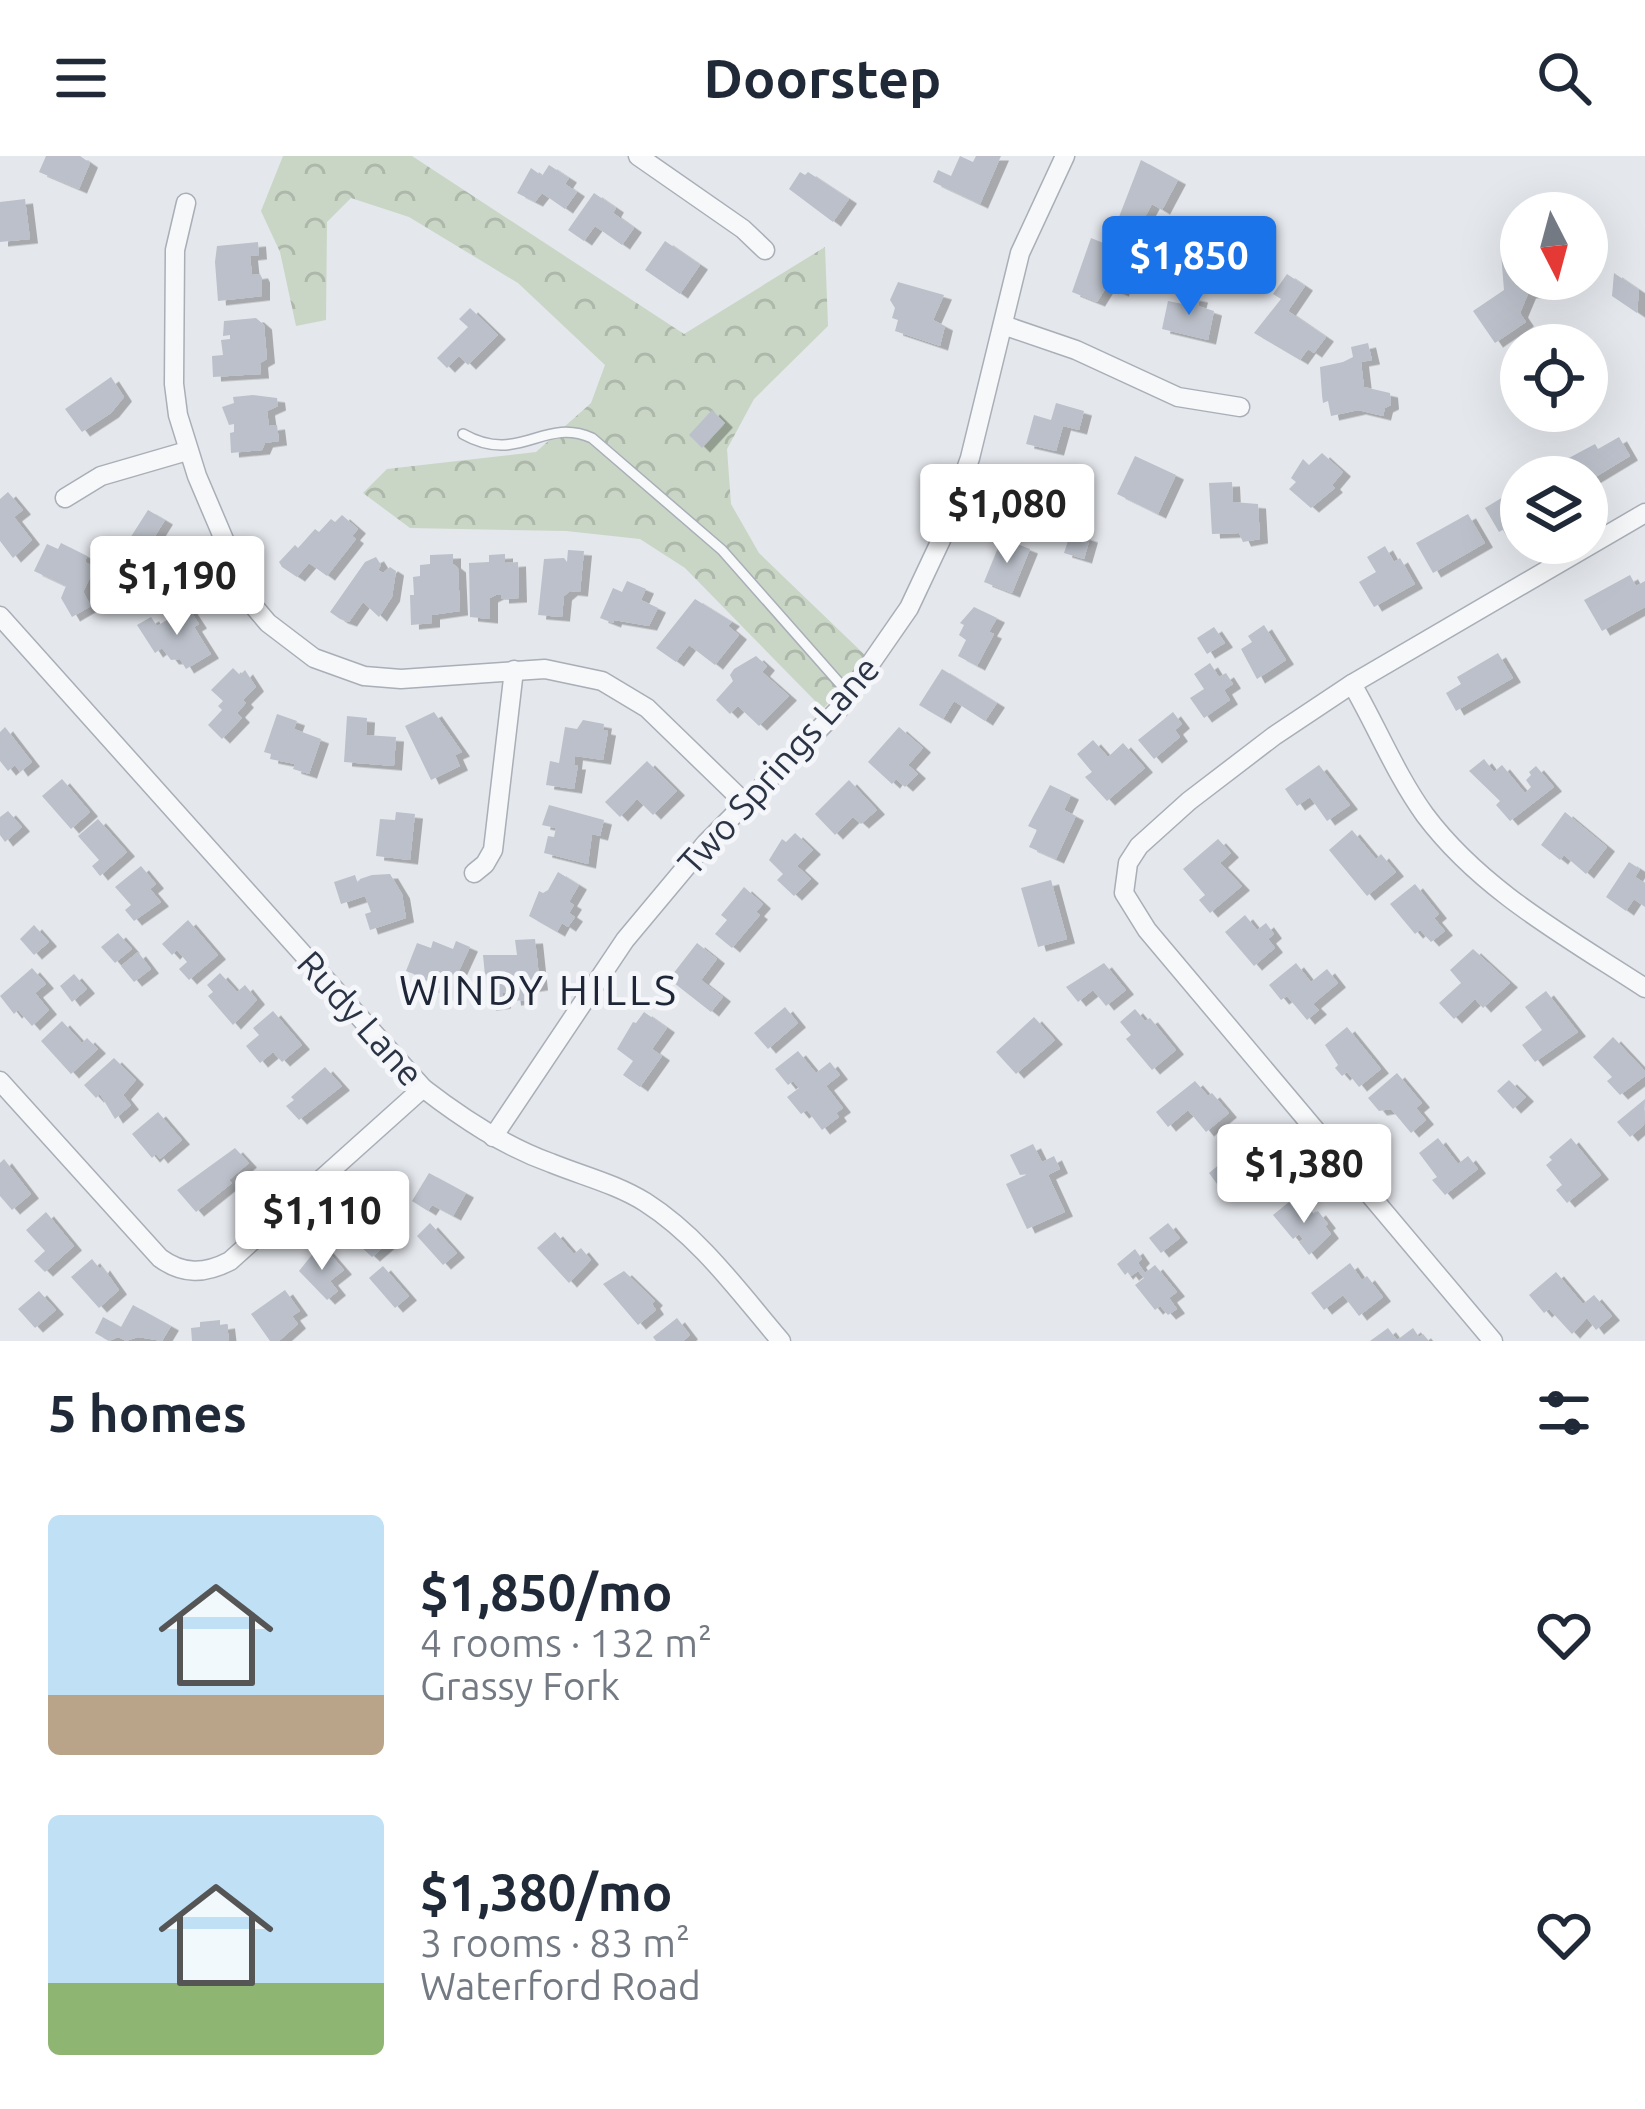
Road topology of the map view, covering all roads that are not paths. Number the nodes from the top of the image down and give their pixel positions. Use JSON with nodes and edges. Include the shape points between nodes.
{"nodes":[{"id":1,"x":638,"y":156,"type":"edge"},
{"id":2,"x":1065,"y":156,"type":"edge"},
{"id":3,"x":186,"y":203,"type":"dead end"},
{"id":4,"x":765,"y":250,"type":"dead end"},
{"id":5,"x":1003,"y":325,"type":"junction"},
{"id":6,"x":1240,"y":407,"type":"dead end"},
{"id":7,"x":463,"y":434,"type":"dead end"},
{"id":8,"x":187,"y":451,"type":"junction"},
{"id":9,"x":65,"y":498,"type":"dead end"},
{"id":10,"x":1645,"y":512,"type":"edge"},
{"id":11,"x":0,"y":616,"type":"edge"},
{"id":12,"x":514,"y":670,"type":"junction"},
{"id":13,"x":1352,"y":684,"type":"junction"},
{"id":14,"x":850,"y":695,"type":"junction"},
{"id":15,"x":746,"y":803,"type":"junction"},
{"id":16,"x":474,"y":874,"type":"dead end"},
{"id":17,"x":1645,"y":988,"type":"edge"},
{"id":18,"x":0,"y":1081,"type":"edge"},
{"id":19,"x":423,"y":1088,"type":"junction"},
{"id":20,"x":493,"y":1137,"type":"junction"},
{"id":21,"x":781,"y":1341,"type":"edge"},
{"id":22,"x":1493,"y":1341,"type":"edge"}],
"edges":[{"from":1,"to":4,"type":"street"},
{"from":2,"to":5,"type":"street","name":"Two Springs Lane","via":[[1020,253]]},
{"from":3,"to":8,"type":"street","via":[[175,250],[174,384]]},
{"from":5,"to":6,"type":"street","via":[[1178,398]]},
{"from":5,"to":14,"type":"street","name":"Two Springs Lane","via":[[940,540],[909,608]]},
{"from":7,"to":14,"type":"lane","via":[[497,448],[555,430],[592,438],[722,550]]},
{"from":8,"to":9,"type":"street","via":[[101,476]]},
{"from":8,"to":12,"type":"street","via":[[251,603],[287,641],[338,669],[377,678]]},
{"from":10,"to":13,"type":"street"},
{"from":11,"to":19,"type":"street","name":"Rudy Lane"},
{"from":12,"to":15,"type":"street","via":[[571,671],[626,692]]},
{"from":12,"to":16,"type":"street","via":[[493,850]]},
{"from":13,"to":17,"type":"street","via":[[1400,776],[1452,848],[1528,912]]},
{"from":13,"to":22,"type":"street","via":[[1139,846],[1124,893]]},
{"from":14,"to":15,"type":"street","name":"Two Springs Lane"},
{"from":15,"to":20,"type":"street","name":"Two Springs Lane","via":[[625,940]]},
{"from":18,"to":19,"type":"street","via":[[151,1249],[190,1271],[230,1261]]},
{"from":19,"to":20,"type":"street","name":"Rudy Lane"},
{"from":20,"to":21,"type":"street","name":"Rudy Lane","via":[[658,1211]]}]}
